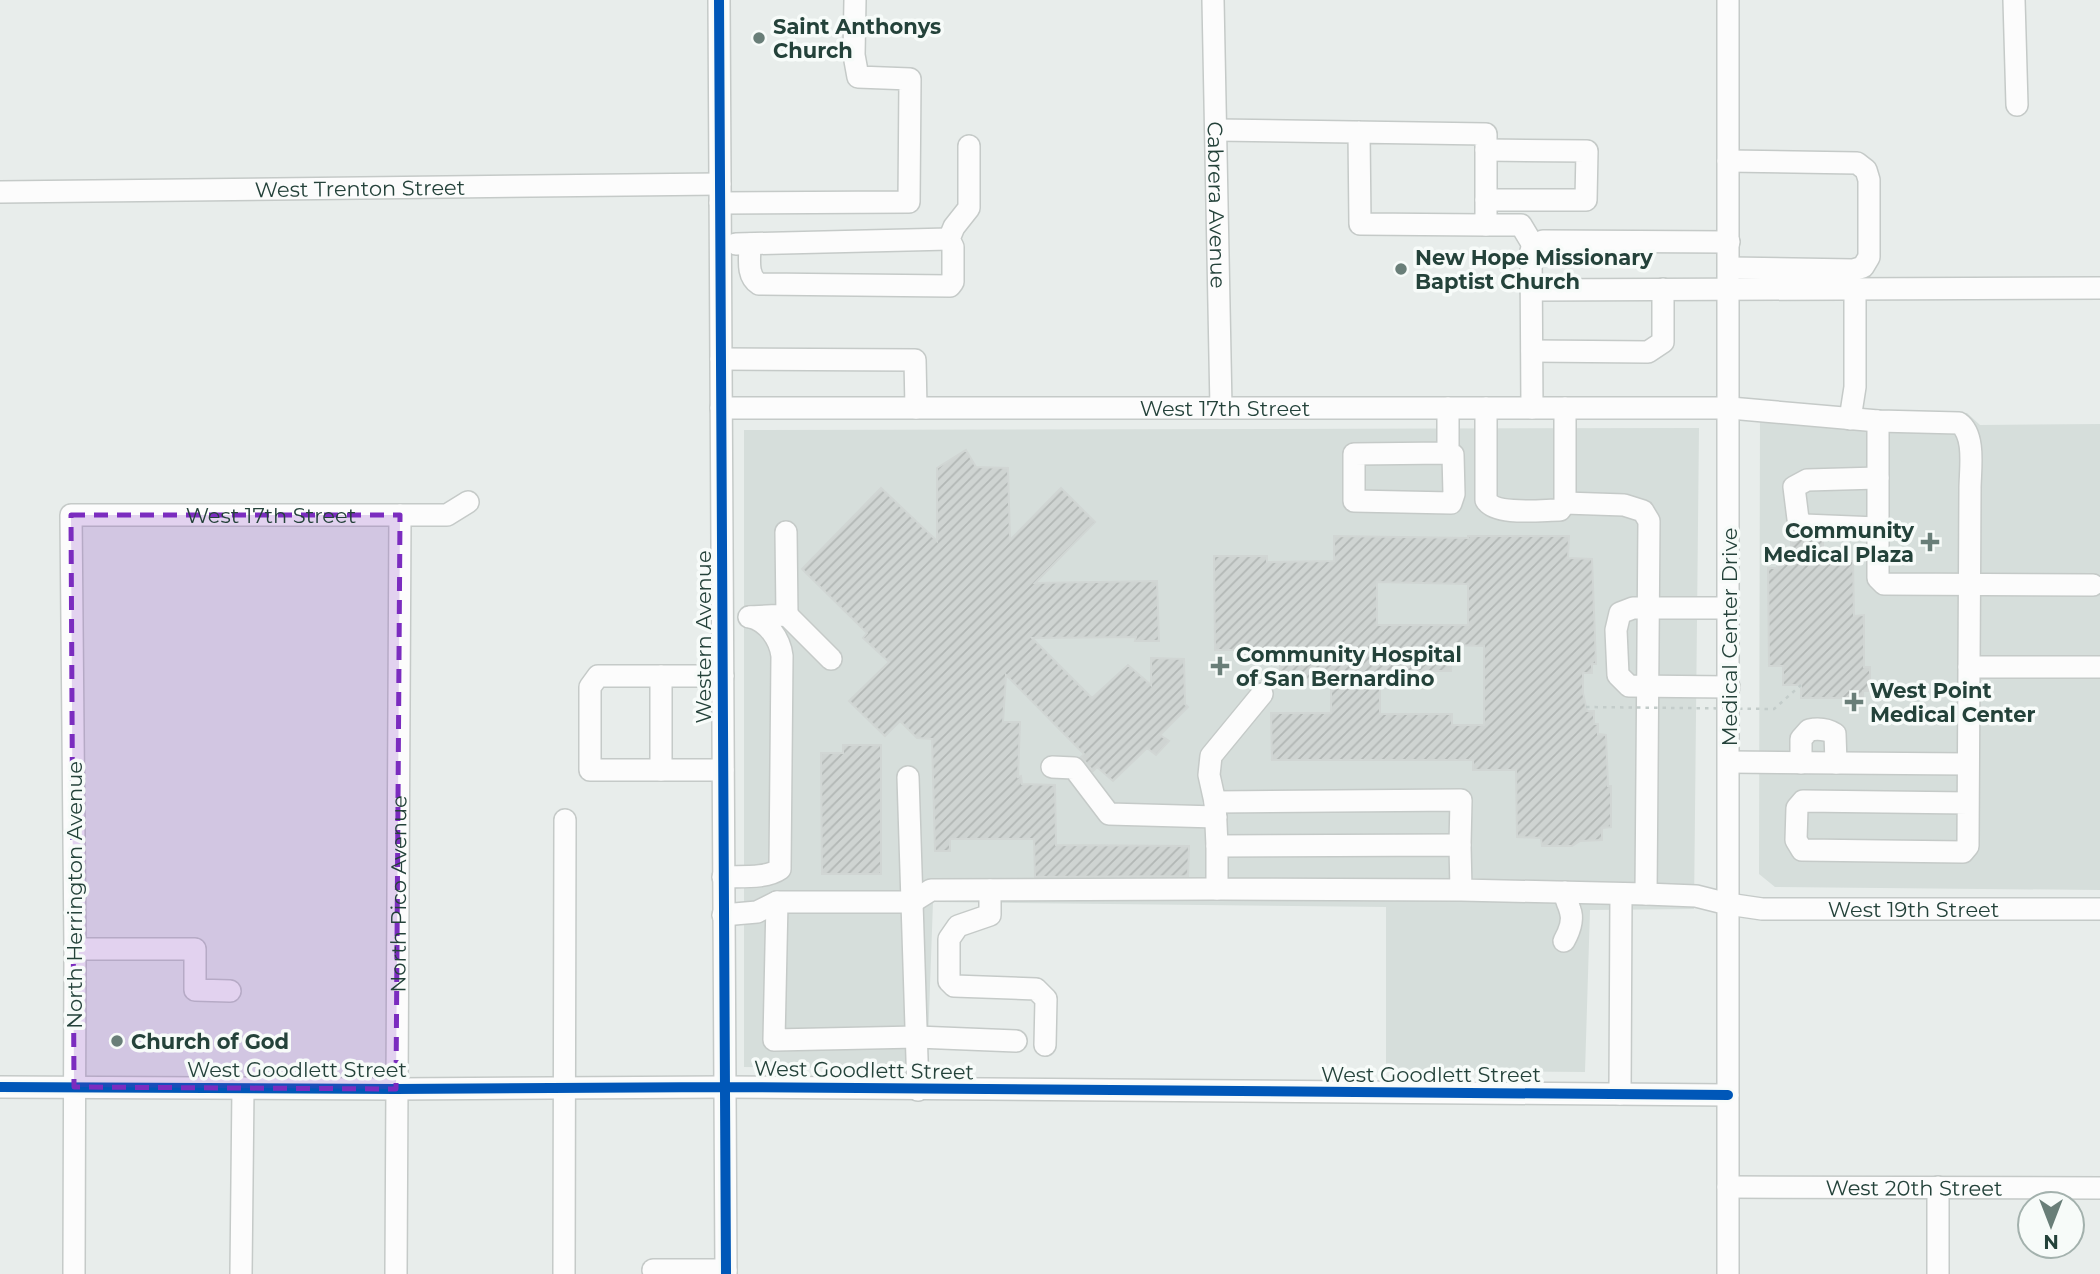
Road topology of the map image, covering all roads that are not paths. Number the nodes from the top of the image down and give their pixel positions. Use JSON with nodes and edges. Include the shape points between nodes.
{"nodes":[{"id":1,"x":719,"y":0,"type":"edge"},
{"id":2,"x":855,"y":0,"type":"edge"},
{"id":3,"x":1213,"y":0,"type":"edge"},
{"id":4,"x":1728,"y":0,"type":"edge"},
{"id":5,"x":2014,"y":0,"type":"edge"},
{"id":6,"x":2017,"y":105,"type":"dead end"},
{"id":7,"x":1216,"y":130,"type":"junction"},
{"id":8,"x":1359,"y":132,"type":"junction"},
{"id":9,"x":969,"y":146,"type":"dead end"},
{"id":10,"x":1486,"y":150,"type":"junction"},
{"id":11,"x":1728,"y":161,"type":"junction"},
{"id":12,"x":0,"y":192,"type":"edge"},
{"id":13,"x":720,"y":193,"type":"junction"},
{"id":14,"x":1486,"y":200,"type":"junction"},
{"id":15,"x":1531,"y":200,"type":"junction"},
{"id":16,"x":909,"y":202,"type":"junction"},
{"id":17,"x":1486,"y":225,"type":"junction"},
{"id":18,"x":1521,"y":225,"type":"junction"},
{"id":19,"x":909,"y":239,"type":"junction"},
{"id":20,"x":949,"y":239,"type":"junction"},
{"id":21,"x":1729,"y":242,"type":"junction"},
{"id":22,"x":720,"y":244,"type":"junction"},
{"id":23,"x":751,"y":244,"type":"junction"},
{"id":24,"x":1533,"y":245,"type":"junction"},
{"id":25,"x":1729,"y":278,"type":"junction"},
{"id":26,"x":1855,"y":288,"type":"junction"},
{"id":27,"x":2100,"y":288,"type":"edge"},
{"id":28,"x":1663,"y":289,"type":"junction"},
{"id":29,"x":1531,"y":290,"type":"junction"},
{"id":30,"x":1532,"y":351,"type":"junction"},
{"id":31,"x":721,"y":359,"type":"junction"},
{"id":32,"x":721,"y":408,"type":"junction"},
{"id":33,"x":916,"y":408,"type":"junction"},
{"id":34,"x":1221,"y":408,"type":"junction"},
{"id":35,"x":1448,"y":408,"type":"junction"},
{"id":36,"x":1486,"y":408,"type":"junction"},
{"id":37,"x":1532,"y":408,"type":"junction"},
{"id":38,"x":1565,"y":408,"type":"junction"},
{"id":39,"x":1730,"y":408,"type":"junction"},
{"id":40,"x":1850,"y":419,"type":"junction"},
{"id":41,"x":1878,"y":421,"type":"junction"},
{"id":42,"x":1448,"y":453,"type":"junction"},
{"id":43,"x":1878,"y":478,"type":"junction"},
{"id":44,"x":468,"y":502,"type":"dead end"},
{"id":45,"x":1565,"y":503,"type":"junction"},
{"id":46,"x":400,"y":515,"type":"junction"},
{"id":47,"x":71,"y":516,"type":"joint"},
{"id":48,"x":1877,"y":528,"type":"junction"},
{"id":49,"x":786,"y":532,"type":"dead end"},
{"id":50,"x":2093,"y":585,"type":"dead end"},
{"id":51,"x":1969,"y":586,"type":"junction"},
{"id":52,"x":1647,"y":608,"type":"junction"},
{"id":53,"x":1728,"y":608,"type":"junction"},
{"id":54,"x":787,"y":615,"type":"junction"},
{"id":55,"x":751,"y":617,"type":"junction"},
{"id":56,"x":722,"y":618,"type":"junction"},
{"id":57,"x":831,"y":659,"type":"dead end"},
{"id":58,"x":1969,"y":667,"type":"junction"},
{"id":59,"x":2100,"y":667,"type":"edge"},
{"id":60,"x":661,"y":676,"type":"junction"},
{"id":61,"x":723,"y":676,"type":"junction"},
{"id":62,"x":1648,"y":686,"type":"junction"},
{"id":63,"x":1729,"y":687,"type":"junction"},
{"id":64,"x":1262,"y":694,"type":"dead end"},
{"id":65,"x":1729,"y":762,"type":"junction"},
{"id":66,"x":1801,"y":763,"type":"junction"},
{"id":67,"x":1836,"y":763,"type":"junction"},
{"id":68,"x":1968,"y":764,"type":"junction"},
{"id":69,"x":1052,"y":767,"type":"dead end"},
{"id":70,"x":661,"y":770,"type":"junction"},
{"id":71,"x":723,"y":770,"type":"junction"},
{"id":72,"x":908,"y":777,"type":"dead end"},
{"id":73,"x":1968,"y":803,"type":"junction"},
{"id":74,"x":1216,"y":810,"type":"junction"},
{"id":75,"x":565,"y":820,"type":"dead end"},
{"id":76,"x":1461,"y":845,"type":"junction"},
{"id":77,"x":1217,"y":846,"type":"junction"},
{"id":78,"x":723,"y":877,"type":"junction"},
{"id":79,"x":1217,"y":889,"type":"junction"},
{"id":80,"x":990,"y":890,"type":"junction"},
{"id":81,"x":1461,"y":890,"type":"junction"},
{"id":82,"x":1621,"y":894,"type":"junction"},
{"id":83,"x":1646,"y":894,"type":"junction"},
{"id":84,"x":1565,"y":897,"type":"junction"},
{"id":85,"x":777,"y":902,"type":"junction"},
{"id":86,"x":912,"y":902,"type":"junction"},
{"id":87,"x":1728,"y":904,"type":"junction"},
{"id":88,"x":2100,"y":909,"type":"edge"},
{"id":89,"x":723,"y":915,"type":"junction"},
{"id":90,"x":1564,"y":941,"type":"dead end"},
{"id":91,"x":75,"y":949,"type":"junction"},
{"id":92,"x":230,"y":991,"type":"dead end"},
{"id":93,"x":917,"y":1037,"type":"junction"},
{"id":94,"x":1016,"y":1041,"type":"dead end"},
{"id":95,"x":1045,"y":1045,"type":"dead end"},
{"id":96,"x":0,"y":1087,"type":"edge"},
{"id":97,"x":75,"y":1087,"type":"junction"},
{"id":98,"x":725,"y":1087,"type":"junction"},
{"id":99,"x":243,"y":1088,"type":"junction"},
{"id":100,"x":396,"y":1089,"type":"junction"},
{"id":101,"x":563,"y":1089,"type":"junction"},
{"id":102,"x":918,"y":1090,"type":"junction"},
{"id":103,"x":1620,"y":1094,"type":"junction"},
{"id":104,"x":1728,"y":1095,"type":"junction"},
{"id":105,"x":1728,"y":1187,"type":"junction"},
{"id":106,"x":1938,"y":1187,"type":"junction"},
{"id":107,"x":2100,"y":1188,"type":"edge"},
{"id":108,"x":653,"y":1270,"type":"dead end"},
{"id":109,"x":726,"y":1272,"type":"edge"},
{"id":110,"x":74,"y":1274,"type":"edge"},
{"id":111,"x":241,"y":1274,"type":"edge"},
{"id":112,"x":396,"y":1274,"type":"edge"},
{"id":113,"x":565,"y":1274,"type":"edge"},
{"id":114,"x":1728,"y":1274,"type":"edge"},
{"id":115,"x":1938,"y":1274,"type":"edge"}],
"edges":[{"from":1,"to":13,"type":"street","name":"Western Avenue"},
{"from":2,"to":16,"type":"street","via":[[858,77],[911,79]]},
{"from":3,"to":7,"type":"street","name":"Cabrera Avenue"},
{"from":4,"to":11,"type":"street","name":"Medical Center Drive"},
{"from":5,"to":6,"type":"street"},
{"from":7,"to":8,"type":"street"},
{"from":7,"to":34,"type":"street","name":"Cabrera Avenue"},
{"from":8,"to":10,"type":"street","via":[[1486,134]]},
{"from":8,"to":17,"type":"street","via":[[1360,224]]},
{"from":9,"to":20,"type":"street","via":[[969,208]]},
{"from":10,"to":14,"type":"street"},
{"from":10,"to":15,"type":"street","via":[[1587,151],[1586,200]]},
{"from":11,"to":21,"type":"street","name":"Medical Center Drive"},
{"from":11,"to":25,"type":"street","via":[[1857,163],[1869,180],[1869,257],[1863,267]]},
{"from":12,"to":13,"type":"street","name":"West Trenton Street"},
{"from":13,"to":16,"type":"street","name":"West Trenton Street"},
{"from":13,"to":22,"type":"street","name":"Western Avenue"},
{"from":14,"to":15,"type":"street"},
{"from":14,"to":17,"type":"street"},
{"from":15,"to":18,"type":"street","via":[[1530,218]]},
{"from":16,"to":19,"type":"street"},
{"from":17,"to":18,"type":"street"},
{"from":18,"to":24,"type":"street"},
{"from":19,"to":20,"type":"street"},
{"from":19,"to":23,"type":"street"},
{"from":20,"to":23,"type":"street","via":[[953,282],[943,287],[759,284],[750,275]]},
{"from":21,"to":24,"type":"street","via":[[1544,241]]},
{"from":21,"to":25,"type":"street","name":"Medical Center Drive"},
{"from":22,"to":23,"type":"street"},
{"from":22,"to":31,"type":"street","name":"Western Avenue"},
{"from":24,"to":29,"type":"street"},
{"from":25,"to":26,"type":"street"},
{"from":25,"to":28,"type":"street"},
{"from":25,"to":39,"type":"street","name":"Medical Center Drive"},
{"from":26,"to":27,"type":"street"},
{"from":26,"to":40,"type":"street","via":[[1855,387]]},
{"from":28,"to":29,"type":"street"},
{"from":28,"to":30,"type":"street","via":[[1662,342],[1648,352]]},
{"from":29,"to":30,"type":"street"},
{"from":30,"to":37,"type":"street"},
{"from":31,"to":32,"type":"street","name":"Western Avenue"},
{"from":31,"to":33,"type":"street","via":[[915,359]]},
{"from":32,"to":33,"type":"street","name":"West 17th Street"},
{"from":32,"to":56,"type":"street","name":"Western Avenue"},
{"from":33,"to":34,"type":"street","name":"West 17th Street"},
{"from":34,"to":35,"type":"street","name":"West 17th Street"},
{"from":35,"to":36,"type":"street","name":"West 17th Street"},
{"from":35,"to":42,"type":"street"},
{"from":36,"to":37,"type":"street","name":"West 17th Street"},
{"from":36,"to":45,"type":"street","via":[[1488,505],[1495,509],[1560,510]]},
{"from":37,"to":38,"type":"street","name":"West 17th Street"},
{"from":38,"to":39,"type":"street","name":"West 17th Street"},
{"from":38,"to":45,"type":"street"},
{"from":39,"to":40,"type":"street","name":"West 17th Street"},
{"from":39,"to":53,"type":"street","name":"Medical Center Drive"},
{"from":40,"to":41,"type":"street","name":"West 17th Street"},
{"from":41,"to":43,"type":"street"},
{"from":41,"to":51,"type":"street","name":"West 17th Street","via":[[1947,422],[1965,428],[1969,440]]},
{"from":42,"to":42,"type":"street","via":[[1354,454],[1354,501],[1451,503],[1453,455]]},
{"from":43,"to":48,"type":"street"},
{"from":43,"to":48,"type":"street","via":[[1807,480],[1794,486],[1798,519],[1804,525]]},
{"from":44,"to":46,"type":"street","name":"West 17th Street","via":[[447,515]]},
{"from":45,"to":52,"type":"street","via":[[1624,505],[1643,511],[1649,521]]},
{"from":46,"to":47,"type":"street","name":"West 17th Street"},
{"from":46,"to":100,"type":"street","name":"North Pico Avenue"},
{"from":47,"to":91,"type":"street","name":"North Herrington Avenue"},
{"from":48,"to":51,"type":"street","via":[[1878,578],[1884,584]]},
{"from":49,"to":54,"type":"street"},
{"from":50,"to":51,"type":"street"},
{"from":51,"to":58,"type":"street"},
{"from":52,"to":53,"type":"street"},
{"from":52,"to":62,"type":"street"},
{"from":52,"to":62,"type":"street","via":[[1620,613],[1616,630],[1618,675],[1629,686]]},
{"from":53,"to":63,"type":"street","name":"Medical Center Drive"},
{"from":54,"to":55,"type":"street"},
{"from":54,"to":57,"type":"street"},
{"from":55,"to":56,"type":"street"},
{"from":55,"to":78,"type":"street","via":[[775,637],[782,656],[780,869],[759,876]]},
{"from":56,"to":61,"type":"street","name":"Western Avenue"},
{"from":58,"to":59,"type":"street"},
{"from":58,"to":68,"type":"street"},
{"from":60,"to":61,"type":"street"},
{"from":60,"to":70,"type":"street"},
{"from":60,"to":70,"type":"street","via":[[598,676],[590,687],[590,770]]},
{"from":61,"to":71,"type":"street","name":"Western Avenue"},
{"from":62,"to":63,"type":"street"},
{"from":62,"to":83,"type":"street"},
{"from":63,"to":65,"type":"street","name":"Medical Center Drive"},
{"from":64,"to":74,"type":"street","via":[[1211,756],[1209,775]]},
{"from":65,"to":66,"type":"street"},
{"from":65,"to":87,"type":"street","name":"Medical Center Drive"},
{"from":66,"to":67,"type":"street"},
{"from":66,"to":67,"type":"street","via":[[1801,739],[1809,730],[1821,729],[1835,734]]},
{"from":67,"to":68,"type":"street"},
{"from":68,"to":73,"type":"street"},
{"from":69,"to":74,"type":"street","via":[[1074,768],[1109,814]]},
{"from":70,"to":71,"type":"street"},
{"from":71,"to":78,"type":"street","name":"Western Avenue"},
{"from":72,"to":86,"type":"street"},
{"from":73,"to":73,"type":"street","via":[[1803,801],[1797,808],[1796,841],[1802,850],[1963,852],[1968,846]]},
{"from":74,"to":76,"type":"street","via":[[1461,800]]},
{"from":74,"to":77,"type":"street"},
{"from":75,"to":101,"type":"street"},
{"from":76,"to":77,"type":"street"},
{"from":76,"to":81,"type":"street"},
{"from":77,"to":79,"type":"street"},
{"from":78,"to":89,"type":"street","name":"Western Avenue"},
{"from":79,"to":80,"type":"street","name":"West 19th Street"},
{"from":79,"to":81,"type":"street","name":"West 19th Street"},
{"from":80,"to":86,"type":"street","name":"West 19th Street","via":[[931,890]]},
{"from":80,"to":95,"type":"street","via":[[990,915],[958,926],[949,939],[949,981],[954,986],[1036,989],[1046,999]]},
{"from":81,"to":84,"type":"street","name":"West 19th Street"},
{"from":82,"to":83,"type":"street","name":"West 19th Street"},
{"from":82,"to":84,"type":"street","name":"West 19th Street"},
{"from":82,"to":103,"type":"street"},
{"from":83,"to":87,"type":"street","name":"West 19th Street","via":[[1696,896]]},
{"from":84,"to":90,"type":"street","via":[[1571,911],[1570,931]]},
{"from":85,"to":86,"type":"street"},
{"from":85,"to":89,"type":"street","via":[[757,912]]},
{"from":85,"to":93,"type":"street","via":[[774,1040]]},
{"from":86,"to":93,"type":"street"},
{"from":87,"to":88,"type":"street","name":"West 19th Street","via":[[1762,909]]},
{"from":87,"to":104,"type":"street","name":"Medical Center Drive"},
{"from":89,"to":98,"type":"street","name":"Western Avenue"},
{"from":91,"to":92,"type":"street","via":[[195,949],[195,990]]},
{"from":91,"to":97,"type":"street","name":"North Herrington Avenue"},
{"from":93,"to":94,"type":"street"},
{"from":93,"to":102,"type":"street"},
{"from":96,"to":97,"type":"street","name":"West Goodlett Street"},
{"from":97,"to":99,"type":"street","name":"West Goodlett Street"},
{"from":97,"to":110,"type":"street","name":"North Herrington Avenue"},
{"from":98,"to":101,"type":"street","name":"West Goodlett Street"},
{"from":98,"to":102,"type":"street","name":"West Goodlett Street"},
{"from":98,"to":109,"type":"street","name":"Western Avenue"},
{"from":99,"to":100,"type":"street","name":"West Goodlett Street"},
{"from":99,"to":111,"type":"street"},
{"from":100,"to":101,"type":"street","name":"West Goodlett Street"},
{"from":100,"to":112,"type":"street","name":"North Pico Avenue"},
{"from":101,"to":113,"type":"street"},
{"from":102,"to":103,"type":"street","name":"West Goodlett Street"},
{"from":103,"to":104,"type":"street","name":"West Goodlett Street"},
{"from":104,"to":105,"type":"street","name":"Medical Center Drive"},
{"from":105,"to":106,"type":"street","name":"West 20th Street"},
{"from":105,"to":114,"type":"street","name":"Medical Center Drive"},
{"from":106,"to":107,"type":"street","name":"West 20th Street"},
{"from":106,"to":115,"type":"street"},
{"from":108,"to":109,"type":"street"}]}
